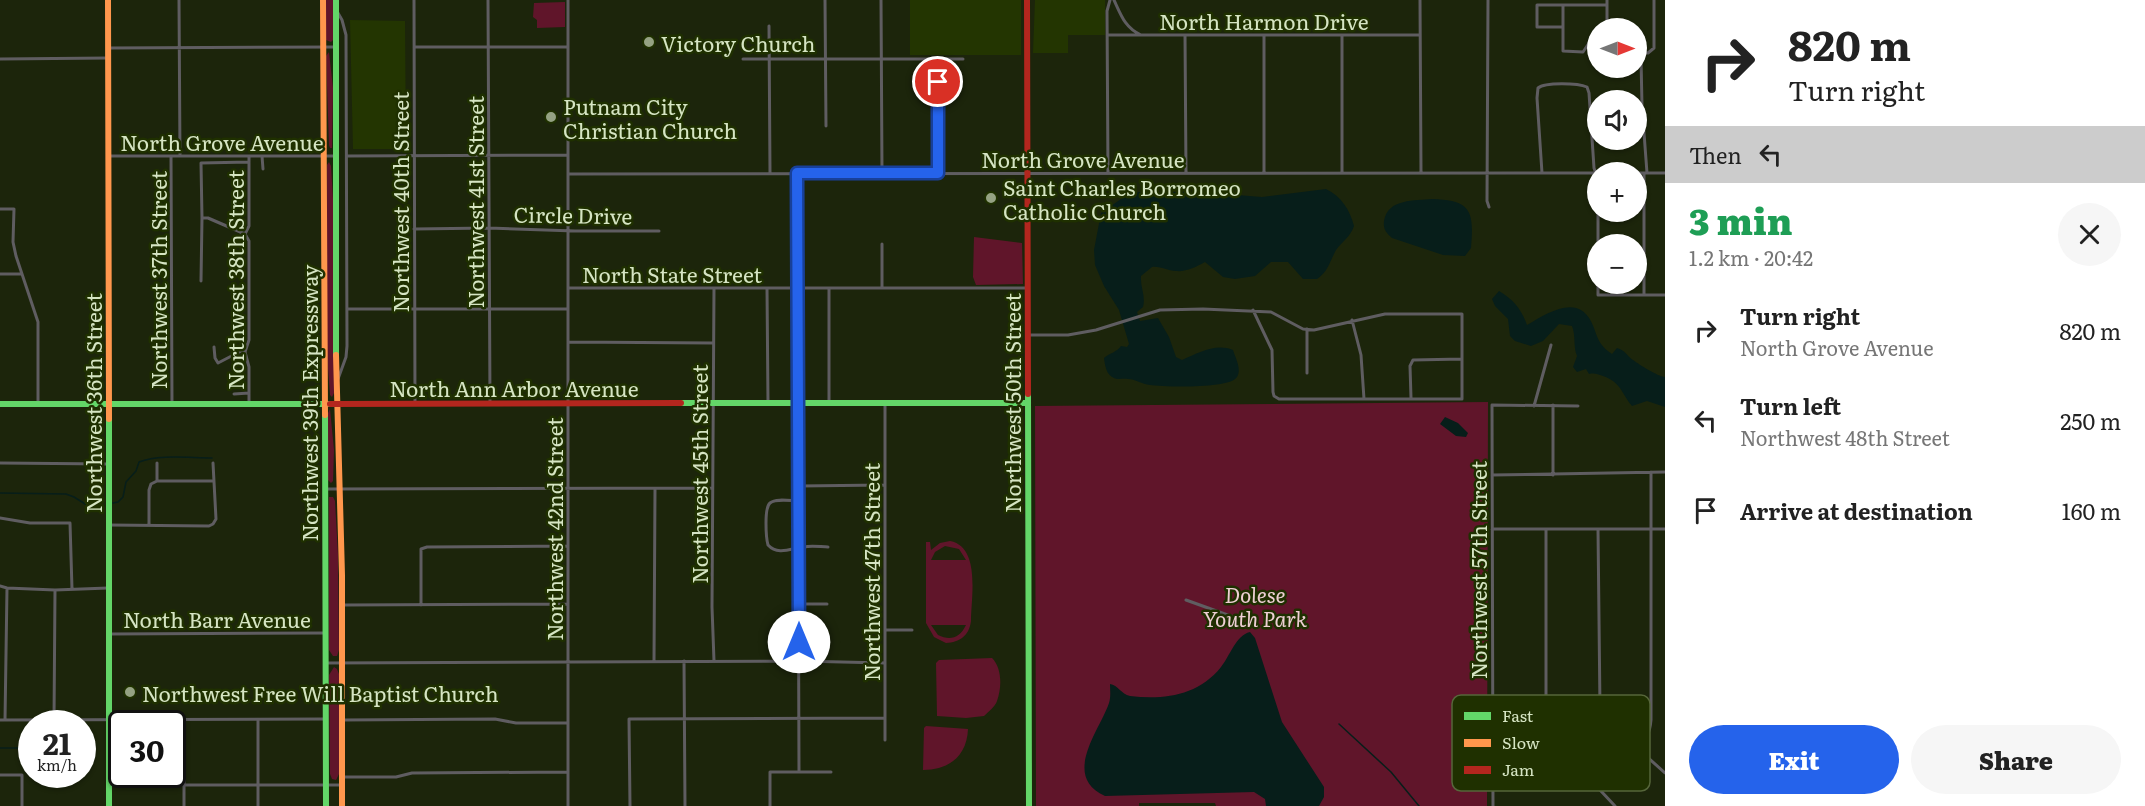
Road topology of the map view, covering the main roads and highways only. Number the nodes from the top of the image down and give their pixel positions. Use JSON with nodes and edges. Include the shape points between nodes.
{"nodes":[{"id":1,"x":108,"y":0,"type":"edge"},
{"id":2,"x":323,"y":0,"type":"edge"},
{"id":3,"x":336,"y":0,"type":"edge"},
{"id":4,"x":1027,"y":0,"type":"edge"},
{"id":5,"x":1028,"y":403,"type":"junction"},
{"id":6,"x":0,"y":404,"type":"edge"},
{"id":7,"x":108,"y":404,"type":"junction"},
{"id":8,"x":324,"y":404,"type":"junction"},
{"id":9,"x":336,"y":404,"type":"junction"},
{"id":10,"x":109,"y":806,"type":"edge"},
{"id":11,"x":326,"y":806,"type":"edge"},
{"id":12,"x":342,"y":806,"type":"edge"},
{"id":13,"x":1029,"y":806,"type":"edge"}],
"edges":[{"from":1,"to":7,"type":"main road","name":"Northwest 36th Street"},
{"from":2,"to":8,"type":"main road","name":"Northwest 39th Expressway"},
{"from":3,"to":9,"type":"main road","name":"Northwest 39th Expressway"},
{"from":4,"to":5,"type":"main road","name":"Northwest 50th Street"},
{"from":5,"to":9,"type":"main road","name":"North Ann Arbor Avenue"},
{"from":5,"to":13,"type":"main road","name":"Northwest 50th Street"},
{"from":6,"to":7,"type":"main road","name":"North Ann Arbor Avenue"},
{"from":7,"to":8,"type":"main road","name":"North Ann Arbor Avenue"},
{"from":7,"to":10,"type":"main road","name":"Northwest 36th Street"},
{"from":8,"to":9,"type":"main road","name":"North Ann Arbor Avenue"},
{"from":8,"to":11,"type":"main road","name":"Northwest 39th Expressway"},
{"from":9,"to":12,"type":"main road","name":"Northwest 39th Expressway"}]}
